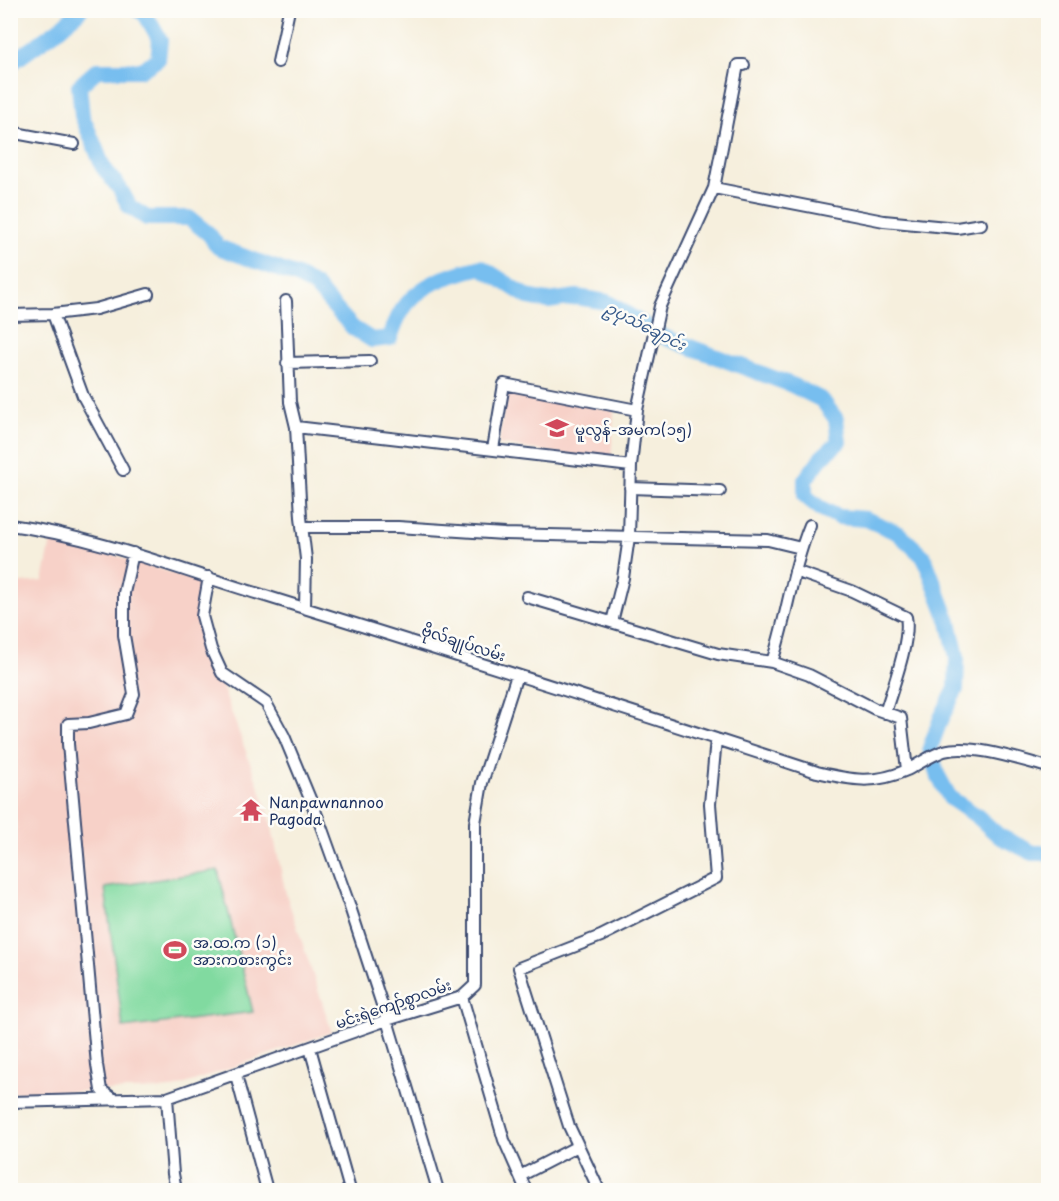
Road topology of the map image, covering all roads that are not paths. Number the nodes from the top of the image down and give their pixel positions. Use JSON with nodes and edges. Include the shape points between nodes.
{"nodes":[{"id":1,"x":289,"y":10,"type":"edge"},
{"id":2,"x":278,"y":62,"type":"dead end"},
{"id":3,"x":744,"y":65,"type":"dead end"},
{"id":4,"x":10,"y":132,"type":"edge"},
{"id":5,"x":74,"y":144,"type":"dead end"},
{"id":6,"x":714,"y":188,"type":"junction"},
{"id":7,"x":981,"y":224,"type":"dead end"},
{"id":8,"x":148,"y":294,"type":"dead end"},
{"id":9,"x":286,"y":301,"type":"dead end"},
{"id":10,"x":53,"y":314,"type":"junction"},
{"id":11,"x":10,"y":315,"type":"edge"},
{"id":12,"x":370,"y":361,"type":"dead end"},
{"id":13,"x":287,"y":363,"type":"junction"},
{"id":14,"x":637,"y":410,"type":"junction"},
{"id":15,"x":296,"y":427,"type":"junction"},
{"id":16,"x":493,"y":449,"type":"junction"},
{"id":17,"x":631,"y":466,"type":"junction"},
{"id":18,"x":123,"y":470,"type":"dead end"},
{"id":19,"x":630,"y":488,"type":"junction"},
{"id":20,"x":720,"y":491,"type":"dead end"},
{"id":21,"x":10,"y":525,"type":"edge"},
{"id":22,"x":810,"y":525,"type":"dead end"},
{"id":23,"x":302,"y":527,"type":"junction"},
{"id":24,"x":629,"y":537,"type":"junction"},
{"id":25,"x":801,"y":548,"type":"junction"},
{"id":26,"x":133,"y":553,"type":"junction"},
{"id":27,"x":795,"y":571,"type":"junction"},
{"id":28,"x":209,"y":577,"type":"junction"},
{"id":29,"x":527,"y":597,"type":"dead end"},
{"id":30,"x":305,"y":608,"type":"junction"},
{"id":31,"x":612,"y":622,"type":"junction"},
{"id":32,"x":772,"y":662,"type":"junction"},
{"id":33,"x":517,"y":675,"type":"junction"},
{"id":34,"x":885,"y":713,"type":"junction"},
{"id":35,"x":716,"y":739,"type":"junction"},
{"id":36,"x":1048,"y":767,"type":"edge"},
{"id":37,"x":907,"y":770,"type":"junction"},
{"id":38,"x":462,"y":997,"type":"junction"},
{"id":39,"x":387,"y":1020,"type":"junction"},
{"id":40,"x":310,"y":1048,"type":"junction"},
{"id":41,"x":236,"y":1075,"type":"junction"},
{"id":42,"x":167,"y":1098,"type":"junction"},
{"id":43,"x":115,"y":1100,"type":"junction"},
{"id":44,"x":10,"y":1102,"type":"edge"},
{"id":45,"x":578,"y":1146,"type":"junction"},
{"id":46,"x":520,"y":1176,"type":"junction"},
{"id":47,"x":176,"y":1191,"type":"edge"},
{"id":48,"x":267,"y":1191,"type":"edge"},
{"id":49,"x":350,"y":1191,"type":"edge"},
{"id":50,"x":438,"y":1191,"type":"edge"},
{"id":51,"x":526,"y":1191,"type":"edge"},
{"id":52,"x":598,"y":1191,"type":"edge"}],
"edges":[{"from":1,"to":2,"type":"street"},
{"from":3,"to":6,"type":"street","via":[[738,65]]},
{"from":4,"to":5,"type":"street"},
{"from":6,"to":7,"type":"street","via":[[884,221],[957,228]]},
{"from":6,"to":14,"type":"street","via":[[660,306]]},
{"from":8,"to":10,"type":"street","via":[[96,309]]},
{"from":9,"to":13,"type":"street"},
{"from":10,"to":11,"type":"street"},
{"from":10,"to":18,"type":"street","via":[[83,396]]},
{"from":12,"to":13,"type":"street"},
{"from":13,"to":15,"type":"street"},
{"from":14,"to":16,"type":"street","via":[[504,384]]},
{"from":14,"to":17,"type":"street"},
{"from":15,"to":16,"type":"street"},
{"from":15,"to":23,"type":"street"},
{"from":16,"to":17,"type":"street"},
{"from":17,"to":19,"type":"street"},
{"from":19,"to":20,"type":"street"},
{"from":19,"to":24,"type":"street"},
{"from":21,"to":26,"type":"street","name":"ဗိုလ်ချုပ်လမ်း"},
{"from":22,"to":25,"type":"street"},
{"from":23,"to":24,"type":"street"},
{"from":23,"to":30,"type":"street"},
{"from":24,"to":25,"type":"street","via":[[768,540]]},
{"from":24,"to":31,"type":"street"},
{"from":25,"to":27,"type":"street"},
{"from":26,"to":28,"type":"street","name":"ဗိုလ်ချုပ်လမ်း"},
{"from":26,"to":43,"type":"street","via":[[124,593],[124,635],[134,694],[126,714],[68,724],[97,1065],[101,1090]]},
{"from":27,"to":32,"type":"street"},
{"from":27,"to":34,"type":"street","via":[[852,591],[906,617],[908,626],[901,660]]},
{"from":28,"to":30,"type":"street","name":"ဗိုလ်ချုပ်လမ်း"},
{"from":28,"to":39,"type":"street","via":[[202,616],[211,649],[222,673],[266,703],[284,736],[318,818]]},
{"from":29,"to":31,"type":"street"},
{"from":30,"to":33,"type":"street","name":"ဗိုလ်ချုပ်လမ်း"},
{"from":31,"to":32,"type":"street","via":[[718,654]]},
{"from":32,"to":34,"type":"street","via":[[809,675]]},
{"from":33,"to":35,"type":"street","name":"ဗိုလ်ချုပ်လမ်း"},
{"from":33,"to":38,"type":"street","name":"မင်းရဲကျော်စွာလမ်း","via":[[482,783],[475,823],[475,985]]},
{"from":34,"to":37,"type":"street","via":[[901,718]]},
{"from":35,"to":37,"type":"street","name":"ဗိုလ်ချုပ်လမ်း","via":[[817,772],[856,780],[885,779]]},
{"from":35,"to":45,"type":"street","via":[[710,804],[716,878],[601,936],[519,968]]},
{"from":36,"to":37,"type":"street","name":"ဗိုလ်ချုပ်လမ်း","via":[[982,750],[945,750]]},
{"from":38,"to":39,"type":"street","name":"မင်းရဲကျော်စွာလမ်း"},
{"from":38,"to":46,"type":"street","via":[[504,1140]]},
{"from":39,"to":40,"type":"street","name":"မင်းရဲကျော်စွာလမ်း"},
{"from":39,"to":50,"type":"street"},
{"from":40,"to":41,"type":"street","name":"မင်းရဲကျော်စွာလမ်း"},
{"from":40,"to":49,"type":"street"},
{"from":41,"to":42,"type":"street","name":"မင်းရဲကျော်စွာလမ်း"},
{"from":41,"to":48,"type":"street"},
{"from":42,"to":43,"type":"street","name":"မင်းရဲကျော်စွာလမ်း"},
{"from":42,"to":47,"type":"street"},
{"from":43,"to":44,"type":"street","name":"မင်းရဲကျော်စွာလမ်း"},
{"from":45,"to":46,"type":"street"},
{"from":45,"to":52,"type":"street"},
{"from":46,"to":51,"type":"street"}]}
